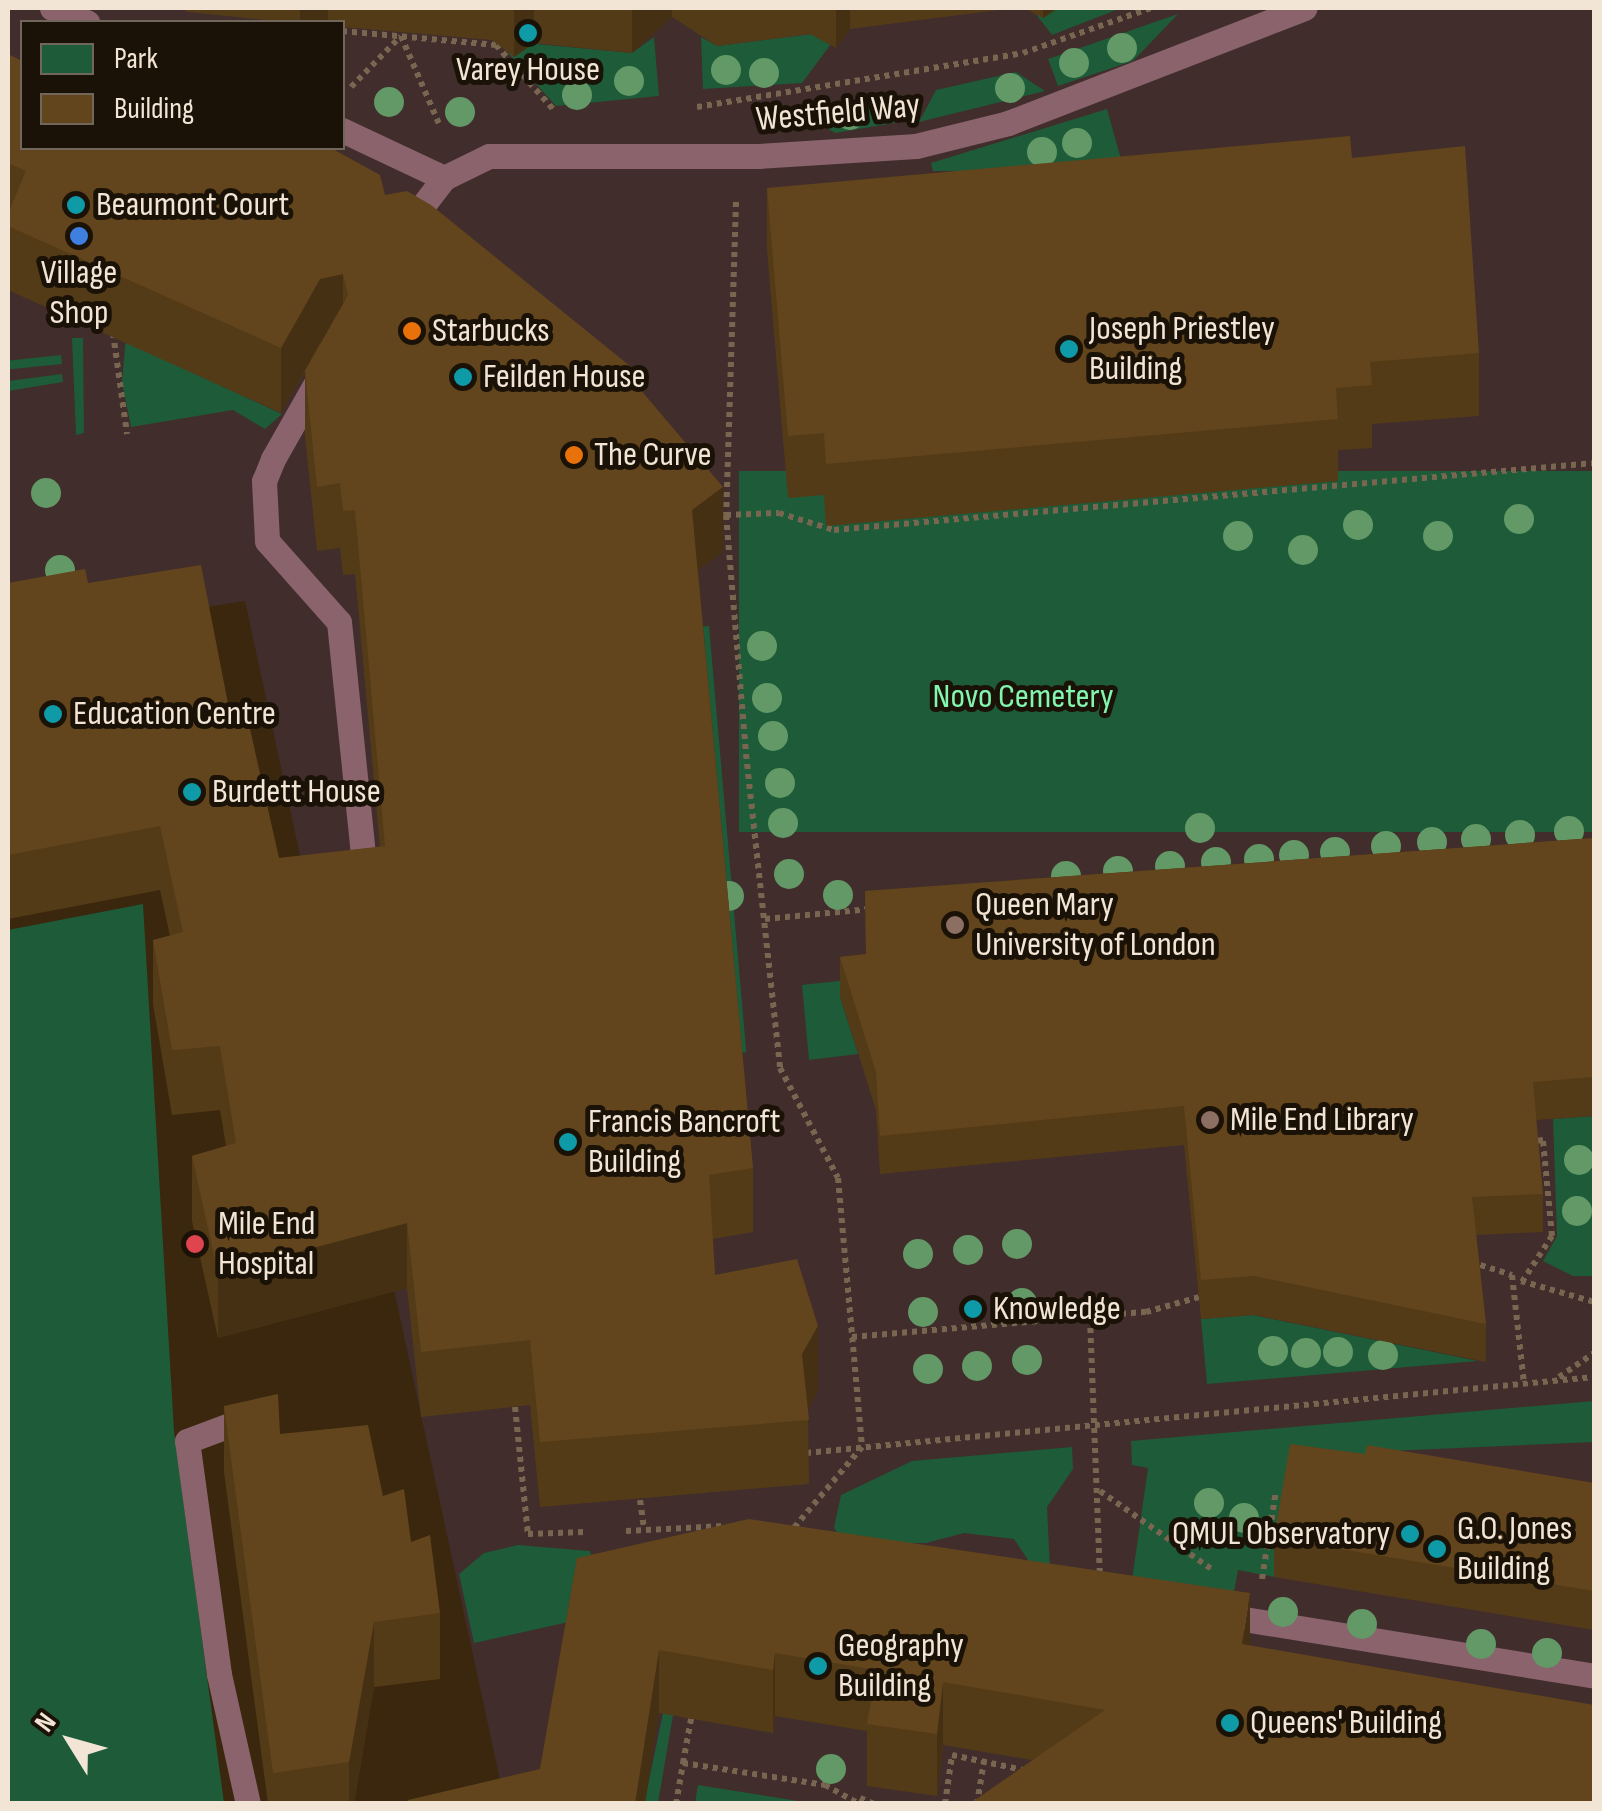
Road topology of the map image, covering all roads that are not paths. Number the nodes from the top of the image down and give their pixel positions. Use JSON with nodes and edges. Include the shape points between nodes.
{"nodes":[{"id":1,"x":56,"y":8,"type":"edge"},
{"id":2,"x":1305,"y":8,"type":"edge"},
{"id":3,"x":83,"y":20,"type":"edge"},
{"id":4,"x":345,"y":131,"type":"edge"},
{"id":5,"x":444,"y":178,"type":"junction"},
{"id":6,"x":394,"y":246,"type":"edge"},
{"id":7,"x":334,"y":352,"type":"edge"},
{"id":8,"x":368,"y":898,"type":"edge"},
{"id":9,"x":278,"y":1407,"type":"edge"},
{"id":10,"x":1195,"y":1612,"type":"edge"},
{"id":11,"x":1594,"y":1676,"type":"edge"},
{"id":12,"x":248,"y":1804,"type":"edge"}],
"edges":[{"from":1,"to":3,"type":"street"},
{"from":2,"to":5,"type":"street","name":"Westfield Way","via":[[1008,123],[916,146],[749,156],[539,152],[489,156]]},
{"from":4,"to":5,"type":"street"},
{"from":5,"to":6,"type":"street","name":"Westfield Way"},
{"from":7,"to":8,"type":"street","via":[[264,481],[267,541],[339,622]]},
{"from":9,"to":12,"type":"street","via":[[187,1441]]},
{"from":10,"to":11,"type":"street"}]}
